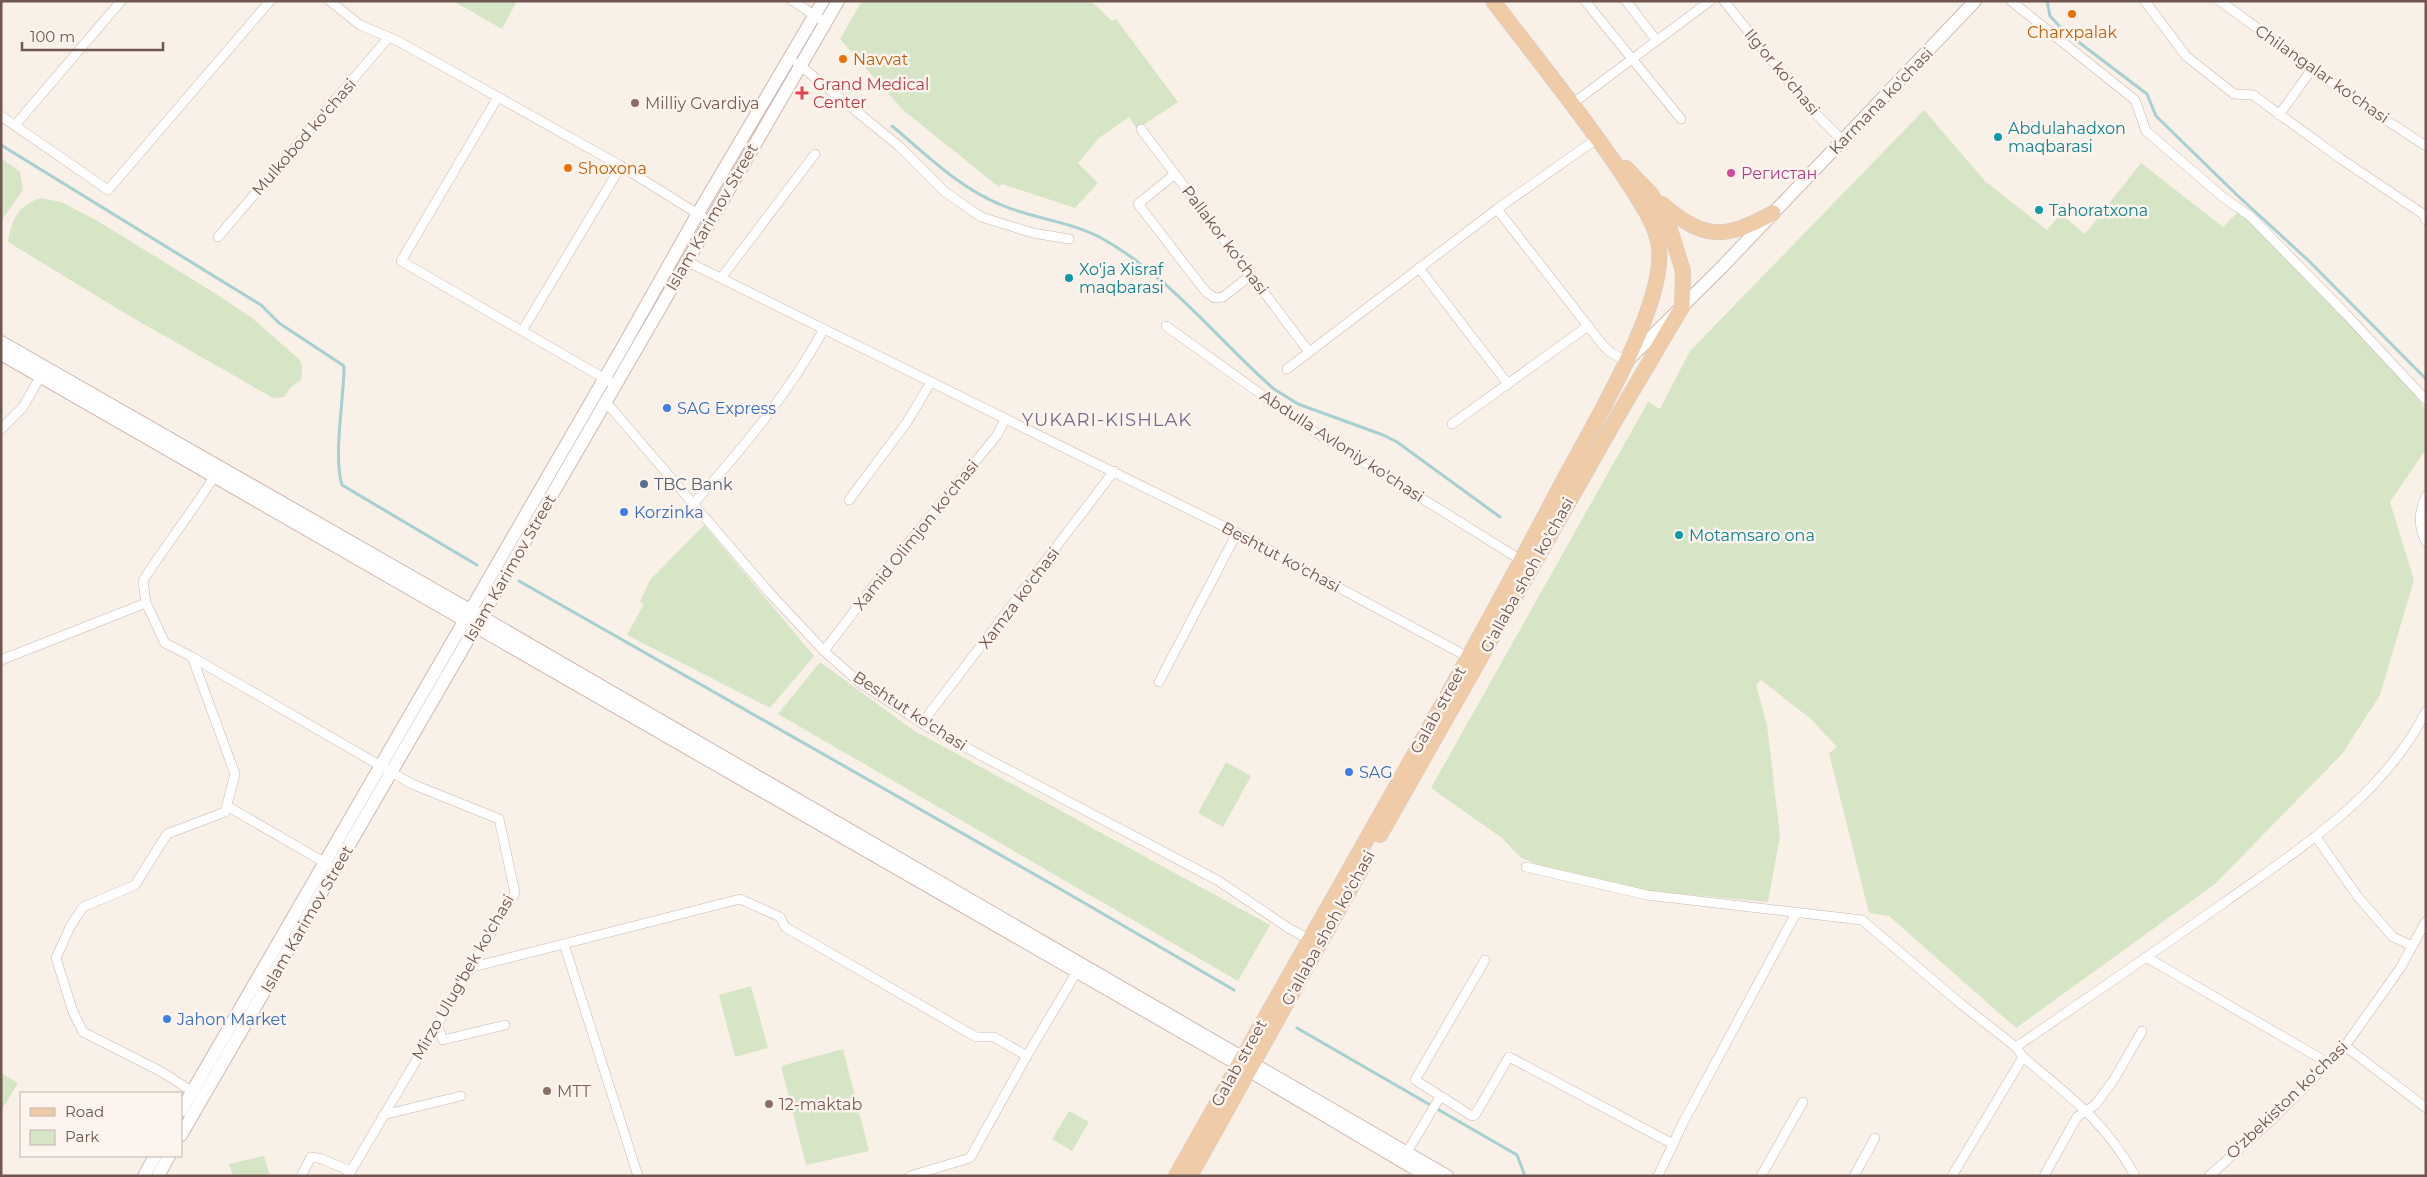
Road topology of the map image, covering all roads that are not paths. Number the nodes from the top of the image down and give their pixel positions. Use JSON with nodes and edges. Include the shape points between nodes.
{"nodes":[{"id":1,"x":121,"y":1,"type":"edge"},
{"id":2,"x":270,"y":1,"type":"edge"},
{"id":3,"x":330,"y":1,"type":"edge"},
{"id":4,"x":793,"y":1,"type":"edge"},
{"id":5,"x":823,"y":1,"type":"edge"},
{"id":6,"x":838,"y":1,"type":"edge"},
{"id":7,"x":1493,"y":1,"type":"edge"},
{"id":8,"x":1585,"y":1,"type":"edge"},
{"id":9,"x":1626,"y":1,"type":"edge"},
{"id":10,"x":1710,"y":1,"type":"edge"},
{"id":11,"x":1724,"y":1,"type":"edge"},
{"id":12,"x":1975,"y":1,"type":"edge"},
{"id":13,"x":2011,"y":1,"type":"edge"},
{"id":14,"x":2145,"y":1,"type":"edge"},
{"id":15,"x":2220,"y":1,"type":"edge"},
{"id":16,"x":814,"y":16,"type":"junction"},
{"id":17,"x":826,"y":23,"type":"junction"},
{"id":18,"x":389,"y":37,"type":"junction"},
{"id":19,"x":1657,"y":40,"type":"junction"},
{"id":20,"x":790,"y":59,"type":"junction"},
{"id":21,"x":1632,"y":59,"type":"junction"},
{"id":22,"x":801,"y":66,"type":"junction"},
{"id":23,"x":2312,"y":69,"type":"junction"},
{"id":24,"x":498,"y":97,"type":"junction"},
{"id":25,"x":1572,"y":104,"type":"junction"},
{"id":26,"x":2279,"y":115,"type":"junction"},
{"id":27,"x":1,"y":116,"type":"edge"},
{"id":28,"x":1681,"y":118,"type":"dead end"},
{"id":29,"x":16,"y":124,"type":"junction"},
{"id":30,"x":1141,"y":129,"type":"dead end"},
{"id":31,"x":1598,"y":138,"type":"junction"},
{"id":32,"x":1843,"y":141,"type":"junction"},
{"id":33,"x":2426,"y":146,"type":"edge"},
{"id":34,"x":815,"y":154,"type":"dead end"},
{"id":35,"x":621,"y":166,"type":"junction"},
{"id":36,"x":1175,"y":174,"type":"junction"},
{"id":37,"x":1651,"y":194,"type":"junction"},
{"id":38,"x":1497,"y":209,"type":"junction"},
{"id":39,"x":1773,"y":213,"type":"junction"},
{"id":40,"x":697,"y":215,"type":"junction"},
{"id":41,"x":2426,"y":220,"type":"edge"},
{"id":42,"x":709,"y":222,"type":"junction"},
{"id":43,"x":218,"y":237,"type":"dead end"},
{"id":44,"x":1069,"y":239,"type":"dead end"},
{"id":45,"x":686,"y":261,"type":"junction"},
{"id":46,"x":1419,"y":268,"type":"junction"},
{"id":47,"x":1251,"y":275,"type":"junction"},
{"id":48,"x":721,"y":278,"type":"junction"},
{"id":49,"x":1682,"y":307,"type":"junction"},
{"id":50,"x":1166,"y":326,"type":"dead end"},
{"id":51,"x":1588,"y":326,"type":"junction"},
{"id":52,"x":824,"y":329,"type":"junction"},
{"id":53,"x":522,"y":332,"type":"junction"},
{"id":54,"x":1,"y":342,"type":"edge"},
{"id":55,"x":1309,"y":352,"type":"junction"},
{"id":56,"x":1,"y":354,"type":"edge"},
{"id":57,"x":1626,"y":361,"type":"junction"},
{"id":58,"x":1287,"y":369,"type":"dead end"},
{"id":59,"x":43,"y":372,"type":"junction"},
{"id":60,"x":609,"y":381,"type":"junction"},
{"id":61,"x":930,"y":382,"type":"junction"},
{"id":62,"x":1508,"y":384,"type":"junction"},
{"id":63,"x":2426,"y":400,"type":"edge"},
{"id":64,"x":604,"y":401,"type":"junction"},
{"id":65,"x":1005,"y":419,"type":"junction"},
{"id":66,"x":1452,"y":424,"type":"dead end"},
{"id":67,"x":1,"y":429,"type":"edge"},
{"id":68,"x":1114,"y":471,"type":"junction"},
{"id":69,"x":218,"y":472,"type":"junction"},
{"id":70,"x":2426,"y":496,"type":"edge"},
{"id":71,"x":849,"y":500,"type":"dead end"},
{"id":72,"x":694,"y":503,"type":"junction"},
{"id":73,"x":1237,"y":533,"type":"junction"},
{"id":74,"x":2426,"y":542,"type":"edge"},
{"id":75,"x":1521,"y":560,"type":"junction"},
{"id":76,"x":146,"y":603,"type":"junction"},
{"id":77,"x":467,"y":615,"type":"junction"},
{"id":78,"x":479,"y":622,"type":"junction"},
{"id":79,"x":824,"y":651,"type":"junction"},
{"id":80,"x":192,"y":657,"type":"junction"},
{"id":81,"x":1468,"y":657,"type":"junction"},
{"id":82,"x":1,"y":660,"type":"edge"},
{"id":83,"x":1160,"y":682,"type":"dead end"},
{"id":84,"x":2426,"y":711,"type":"edge"},
{"id":85,"x":922,"y":723,"type":"junction"},
{"id":86,"x":380,"y":766,"type":"junction"},
{"id":87,"x":392,"y":772,"type":"junction"},
{"id":88,"x":227,"y":806,"type":"junction"},
{"id":89,"x":2316,"y":837,"type":"junction"},
{"id":90,"x":324,"y":862,"type":"junction"},
{"id":91,"x":1526,"y":867,"type":"dead end"},
{"id":92,"x":335,"y":869,"type":"junction"},
{"id":93,"x":1796,"y":913,"type":"junction"},
{"id":94,"x":2426,"y":920,"type":"edge"},
{"id":95,"x":1309,"y":939,"type":"junction"},
{"id":96,"x":564,"y":944,"type":"junction"},
{"id":97,"x":2412,"y":946,"type":"junction"},
{"id":98,"x":2146,"y":957,"type":"junction"},
{"id":99,"x":1485,"y":960,"type":"dead end"},
{"id":100,"x":469,"y":968,"type":"junction"},
{"id":101,"x":1079,"y":968,"type":"junction"},
{"id":102,"x":437,"y":1024,"type":"junction"},
{"id":103,"x":505,"y":1025,"type":"dead end"},
{"id":104,"x":2142,"y":1031,"type":"dead end"},
{"id":105,"x":2345,"y":1046,"type":"junction"},
{"id":106,"x":2016,"y":1047,"type":"junction"},
{"id":107,"x":1027,"y":1056,"type":"junction"},
{"id":108,"x":2023,"y":1057,"type":"junction"},
{"id":109,"x":1245,"y":1063,"type":"junction"},
{"id":110,"x":2328,"y":1063,"type":"junction"},
{"id":111,"x":197,"y":1095,"type":"junction"},
{"id":112,"x":462,"y":1096,"type":"dead end"},
{"id":113,"x":1440,"y":1097,"type":"junction"},
{"id":114,"x":1803,"y":1102,"type":"dead end"},
{"id":115,"x":2426,"y":1108,"type":"edge"},
{"id":116,"x":182,"y":1109,"type":"edge"},
{"id":117,"x":2086,"y":1110,"type":"junction"},
{"id":118,"x":383,"y":1115,"type":"junction"},
{"id":119,"x":182,"y":1132,"type":"edge"},
{"id":120,"x":1875,"y":1138,"type":"dead end"},
{"id":121,"x":1673,"y":1144,"type":"junction"},
{"id":122,"x":154,"y":1157,"type":"edge"},
{"id":123,"x":168,"y":1157,"type":"edge"},
{"id":124,"x":1404,"y":1157,"type":"junction"},
{"id":125,"x":349,"y":1174,"type":"edge"},
{"id":126,"x":144,"y":1176,"type":"edge"},
{"id":127,"x":158,"y":1176,"type":"edge"},
{"id":128,"x":301,"y":1176,"type":"edge"},
{"id":129,"x":638,"y":1176,"type":"edge"},
{"id":130,"x":910,"y":1176,"type":"edge"},
{"id":131,"x":1176,"y":1176,"type":"edge"},
{"id":132,"x":1190,"y":1176,"type":"edge"},
{"id":133,"x":1427,"y":1176,"type":"edge"},
{"id":134,"x":1446,"y":1176,"type":"edge"},
{"id":135,"x":1658,"y":1176,"type":"edge"},
{"id":136,"x":1761,"y":1176,"type":"edge"},
{"id":137,"x":1854,"y":1176,"type":"edge"},
{"id":138,"x":1952,"y":1176,"type":"edge"},
{"id":139,"x":2044,"y":1176,"type":"edge"},
{"id":140,"x":2135,"y":1176,"type":"edge"},
{"id":141,"x":2209,"y":1176,"type":"edge"}],
"edges":[{"from":1,"to":29,"type":"street"},
{"from":2,"to":29,"type":"street","via":[[108,190]]},
{"from":3,"to":18,"type":"street","via":[[360,24]]},
{"from":4,"to":16,"type":"street"},
{"from":5,"to":16,"type":"main road","name":"Islam Karimov Street"},
{"from":6,"to":17,"type":"main road","name":"Islam Karimov Street"},
{"from":7,"to":25,"type":"main road"},
{"from":8,"to":21,"type":"street"},
{"from":9,"to":19,"type":"street"},
{"from":10,"to":19,"type":"street"},
{"from":11,"to":32,"type":"street","name":"Ilg'or ko'chasi","via":[[1809,107]]},
{"from":12,"to":32,"type":"main road","name":"Karmana ko'chasi"},
{"from":13,"to":63,"type":"street","via":[[2135,100],[2146,131],[2224,198],[2250,216]]},
{"from":14,"to":26,"type":"street","via":[[2186,56],[2234,94],[2253,94]]},
{"from":15,"to":23,"type":"street","name":"Chilangalar ko'chasi"},
{"from":16,"to":17,"type":"street"},
{"from":16,"to":20,"type":"main road","name":"Islam Karimov Street"},
{"from":17,"to":22,"type":"main road","name":"Islam Karimov Street"},
{"from":18,"to":24,"type":"street"},
{"from":18,"to":43,"type":"street","name":"Mulkobod ko'chasi"},
{"from":19,"to":21,"type":"street"},
{"from":20,"to":22,"type":"street"},
{"from":20,"to":40,"type":"main road","name":"Islam Karimov Street"},
{"from":21,"to":25,"type":"street"},
{"from":21,"to":28,"type":"street"},
{"from":22,"to":42,"type":"main road","name":"Islam Karimov Street"},
{"from":22,"to":44,"type":"street","via":[[899,146],[945,192],[981,217],[1033,233]]},
{"from":23,"to":26,"type":"street"},
{"from":23,"to":33,"type":"street","name":"Chilangalar ko'chasi"},
{"from":24,"to":35,"type":"street"},
{"from":24,"to":53,"type":"street","via":[[401,261]]},
{"from":25,"to":31,"type":"main road"},
{"from":26,"to":41,"type":"street","via":[[2423,214]]},
{"from":27,"to":29,"type":"street"},
{"from":30,"to":36,"type":"street","name":"Pallakor ko'chasi"},
{"from":31,"to":37,"type":"main road"},
{"from":31,"to":38,"type":"street"},
{"from":31,"to":57,"type":"main road","via":[[1650,218],[1659,249],[1656,286]]},
{"from":32,"to":39,"type":"main road","name":"Karmana ko'chasi"},
{"from":34,"to":48,"type":"street"},
{"from":35,"to":40,"type":"street"},
{"from":35,"to":53,"type":"street"},
{"from":36,"to":47,"type":"street","name":"Pallakor ko'chasi"},
{"from":36,"to":47,"type":"street","via":[[1138,204],[1206,292],[1215,298],[1223,297]]},
{"from":37,"to":39,"type":"main road","via":[[1682,221],[1705,232],[1738,230]]},
{"from":37,"to":49,"type":"main road","via":[[1667,220],[1680,257]]},
{"from":38,"to":46,"type":"street"},
{"from":38,"to":51,"type":"street"},
{"from":39,"to":49,"type":"main road","name":"Karmana ko'chasi"},
{"from":40,"to":42,"type":"street"},
{"from":40,"to":60,"type":"main road","name":"Islam Karimov Street"},
{"from":42,"to":45,"type":"main road","name":"Islam Karimov Street"},
{"from":45,"to":48,"type":"street","name":"Beshtut ko'chasi"},
{"from":45,"to":60,"type":"main road","name":"Islam Karimov Street"},
{"from":46,"to":55,"type":"street"},
{"from":46,"to":62,"type":"street"},
{"from":47,"to":55,"type":"street","name":"Pallakor ko'chasi"},
{"from":48,"to":52,"type":"street","name":"Beshtut ko'chasi"},
{"from":49,"to":57,"type":"main road","name":"Galab street"},
{"from":49,"to":109,"type":"main road","name":"G'allaba shoh ko'chasi"},
{"from":50,"to":75,"type":"street","name":"Abdulla Avloniy ko'chasi","via":[[1307,427]]},
{"from":51,"to":57,"type":"street","via":[[1610,352]]},
{"from":51,"to":62,"type":"street"},
{"from":52,"to":61,"type":"street","name":"Beshtut ko'chasi"},
{"from":52,"to":72,"type":"street","via":[[808,359],[766,416]]},
{"from":53,"to":60,"type":"street"},
{"from":54,"to":59,"type":"main road"},
{"from":55,"to":58,"type":"street"},
{"from":56,"to":59,"type":"main road"},
{"from":57,"to":75,"type":"main road","name":"Galab street"},
{"from":59,"to":67,"type":"street","via":[[23,407]]},
{"from":59,"to":69,"type":"main road"},
{"from":60,"to":64,"type":"main road","name":"Islam Karimov Street"},
{"from":60,"to":77,"type":"main road","name":"Islam Karimov Street"},
{"from":61,"to":65,"type":"street","name":"Beshtut ko'chasi"},
{"from":61,"to":71,"type":"street","via":[[907,422]]},
{"from":62,"to":66,"type":"street"},
{"from":64,"to":72,"type":"street","name":"Beshtut ko'chasi"},
{"from":64,"to":78,"type":"main road","name":"Islam Karimov Street"},
{"from":65,"to":68,"type":"street","name":"Beshtut ko'chasi"},
{"from":65,"to":79,"type":"street","name":"Xamid Olimjon ko'chasi","via":[[998,434]]},
{"from":68,"to":73,"type":"street","name":"Beshtut ko'chasi"},
{"from":68,"to":85,"type":"street","name":"Xamza ko'chasi"},
{"from":69,"to":76,"type":"street","via":[[143,581]]},
{"from":69,"to":77,"type":"main road"},
{"from":70,"to":74,"type":"street","via":[[2421,509],[2422,535]]},
{"from":72,"to":79,"type":"street","name":"Beshtut ko'chasi","via":[[768,592]]},
{"from":73,"to":81,"type":"street","name":"Beshtut ko'chasi"},
{"from":73,"to":83,"type":"street"},
{"from":75,"to":81,"type":"main road","name":"Galab street"},
{"from":76,"to":80,"type":"street","via":[[165,643]]},
{"from":76,"to":82,"type":"street"},
{"from":77,"to":78,"type":"main road"},
{"from":77,"to":86,"type":"main road","name":"Islam Karimov Street"},
{"from":78,"to":87,"type":"main road","name":"Islam Karimov Street"},
{"from":78,"to":101,"type":"main road"},
{"from":79,"to":85,"type":"street","name":"Beshtut ko'chasi","via":[[860,682]]},
{"from":80,"to":86,"type":"street"},
{"from":80,"to":88,"type":"street","via":[[235,774]]},
{"from":81,"to":95,"type":"main road","name":"Galab street"},
{"from":84,"to":89,"type":"street","via":[[2394,762],[2342,816]]},
{"from":85,"to":95,"type":"street","name":"Beshtut ko'chasi","via":[[1217,880]]},
{"from":86,"to":87,"type":"street"},
{"from":86,"to":90,"type":"main road","name":"Islam Karimov Street"},
{"from":87,"to":92,"type":"main road","name":"Islam Karimov Street"},
{"from":87,"to":100,"type":"street","name":"Mirzo Ulug'bek ko'chasi","via":[[412,784],[499,819],[515,893]]},
{"from":88,"to":90,"type":"street"},
{"from":88,"to":111,"type":"street","via":[[225,812],[167,834],[135,885],[83,906],[56,958],[83,1032],[162,1072]]},
{"from":89,"to":97,"type":"street","via":[[2358,897],[2393,937]]},
{"from":89,"to":98,"type":"street"},
{"from":90,"to":92,"type":"street"},
{"from":90,"to":111,"type":"main road","name":"Islam Karimov Street"},
{"from":91,"to":93,"type":"street","via":[[1647,894]]},
{"from":92,"to":111,"type":"main road","name":"Islam Karimov Street"},
{"from":93,"to":106,"type":"street","via":[[1862,920]]},
{"from":93,"to":121,"type":"street"},
{"from":94,"to":97,"type":"street","name":"O‘zbekiston ko‘chasi"},
{"from":95,"to":109,"type":"main road","name":"Galab street"},
{"from":96,"to":100,"type":"street"},
{"from":96,"to":107,"type":"street","via":[[740,899],[780,917],[785,928],[976,1036],[994,1037]]},
{"from":96,"to":129,"type":"street"},
{"from":97,"to":105,"type":"street","name":"O‘zbekiston ko‘chasi","via":[[2401,967]]},
{"from":98,"to":106,"type":"street"},
{"from":98,"to":110,"type":"street"},
{"from":99,"to":113,"type":"street","via":[[1415,1080]]},
{"from":100,"to":102,"type":"street","name":"Mirzo Ulug'bek ko'chasi"},
{"from":101,"to":107,"type":"street"},
{"from":101,"to":109,"type":"main road"},
{"from":102,"to":103,"type":"street","via":[[443,1040]]},
{"from":102,"to":118,"type":"street","name":"Mirzo Ulug'bek ko'chasi"},
{"from":104,"to":117,"type":"street","via":[[2113,1081],[2095,1106]]},
{"from":105,"to":110,"type":"street","name":"O‘zbekiston ko‘chasi"},
{"from":105,"to":115,"type":"street"},
{"from":106,"to":108,"type":"street"},
{"from":107,"to":130,"type":"street","via":[[970,1158]]},
{"from":108,"to":117,"type":"street"},
{"from":108,"to":138,"type":"street"},
{"from":109,"to":124,"type":"main road"},
{"from":109,"to":131,"type":"main road","name":"Galab street"},
{"from":109,"to":132,"type":"main road","name":"G'allaba shoh ko'chasi","via":[[1228,1108]]},
{"from":110,"to":141,"type":"street","name":"O‘zbekiston ko‘chasi","via":[[2273,1119]]},
{"from":111,"to":116,"type":"main road","name":"Islam Karimov Street"},
{"from":111,"to":119,"type":"main road","name":"Islam Karimov Street"},
{"from":112,"to":118,"type":"street"},
{"from":113,"to":121,"type":"street","via":[[1475,1116],[1509,1057]]},
{"from":113,"to":124,"type":"street"},
{"from":114,"to":136,"type":"street"},
{"from":117,"to":139,"type":"street","via":[[2077,1117]]},
{"from":117,"to":140,"type":"street","via":[[2122,1152]]},
{"from":118,"to":125,"type":"street","name":"Mirzo Ulug'bek ko'chasi"},
{"from":120,"to":137,"type":"street"},
{"from":121,"to":135,"type":"street"},
{"from":122,"to":126,"type":"main road"},
{"from":123,"to":127,"type":"main road"},
{"from":124,"to":133,"type":"main road"},
{"from":124,"to":134,"type":"main road"},
{"from":125,"to":128,"type":"street","via":[[322,1159],[311,1157]]}]}
